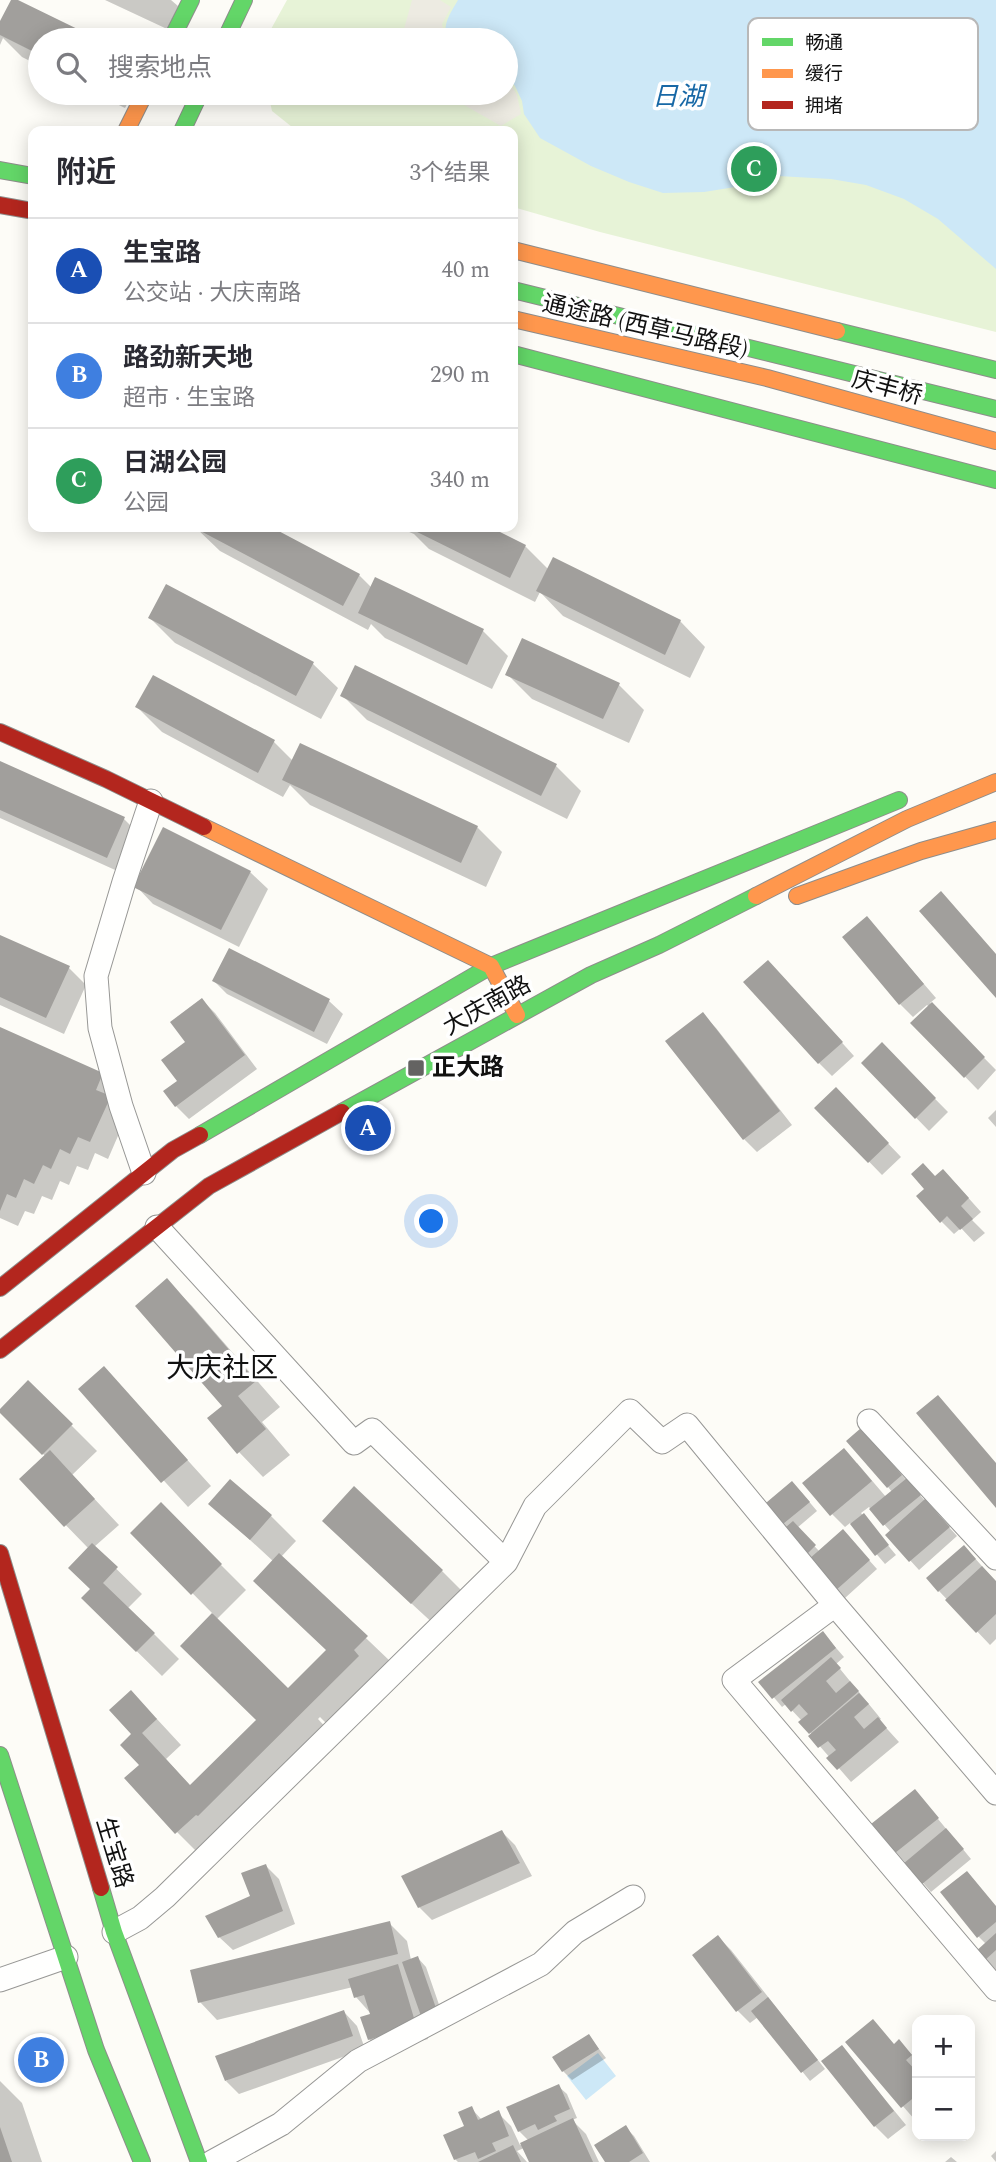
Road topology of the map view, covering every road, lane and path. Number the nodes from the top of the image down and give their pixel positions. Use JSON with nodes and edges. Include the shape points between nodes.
{"nodes":[{"id":1,"x":191,"y":0,"type":"edge"},
{"id":2,"x":244,"y":0,"type":"edge"},
{"id":3,"x":177,"y":28,"type":"edge"},
{"id":4,"x":231,"y":28,"type":"edge"},
{"id":5,"x":139,"y":105,"type":"edge"},
{"id":6,"x":194,"y":105,"type":"edge"},
{"id":7,"x":128,"y":126,"type":"edge"},
{"id":8,"x":184,"y":126,"type":"edge"},
{"id":9,"x":0,"y":170,"type":"edge"},
{"id":10,"x":28,"y":175,"type":"edge"},
{"id":11,"x":0,"y":205,"type":"edge"},
{"id":12,"x":28,"y":210,"type":"edge"},
{"id":13,"x":518,"y":251,"type":"edge"},
{"id":14,"x":518,"y":291,"type":"edge"},
{"id":15,"x":518,"y":320,"type":"edge"},
{"id":16,"x":766,"y":352,"type":"joint"},
{"id":17,"x":518,"y":355,"type":"edge"},
{"id":18,"x":996,"y":370,"type":"edge"},
{"id":19,"x":767,"y":379,"type":"joint"},
{"id":20,"x":996,"y":409,"type":"edge"},
{"id":21,"x":996,"y":441,"type":"edge"},
{"id":22,"x":996,"y":480,"type":"edge"},
{"id":23,"x":0,"y":732,"type":"edge"},
{"id":24,"x":996,"y":782,"type":"edge"},
{"id":25,"x":918,"y":792,"type":"dead end"},
{"id":26,"x":151,"y":801,"type":"junction"},
{"id":27,"x":996,"y":830,"type":"edge"},
{"id":28,"x":659,"y":945,"type":"junction"},
{"id":29,"x":491,"y":966,"type":"junction"},
{"id":30,"x":517,"y":1015,"type":"junction"},
{"id":31,"x":144,"y":1173,"type":"junction"},
{"id":32,"x":157,"y":1227,"type":"junction"},
{"id":33,"x":0,"y":1288,"type":"edge"},
{"id":34,"x":0,"y":1350,"type":"edge"},
{"id":35,"x":869,"y":1421,"type":"dead end"},
{"id":36,"x":0,"y":1553,"type":"edge"},
{"id":37,"x":996,"y":1558,"type":"edge"},
{"id":38,"x":506,"y":1562,"type":"junction"},
{"id":39,"x":835,"y":1605,"type":"junction"},
{"id":40,"x":0,"y":1755,"type":"edge"},
{"id":41,"x":996,"y":1793,"type":"edge"},
{"id":42,"x":633,"y":1897,"type":"dead end"},
{"id":43,"x":114,"y":1932,"type":"junction"},
{"id":44,"x":66,"y":1957,"type":"junction"},
{"id":45,"x":0,"y":1980,"type":"edge"},
{"id":46,"x":996,"y":1989,"type":"edge"},
{"id":47,"x":142,"y":2162,"type":"edge"},
{"id":48,"x":199,"y":2162,"type":"edge"},
{"id":49,"x":212,"y":2162,"type":"edge"}],
"edges":[{"from":1,"to":3,"type":"main road"},
{"from":2,"to":4,"type":"main road"},
{"from":5,"to":7,"type":"main road"},
{"from":6,"to":8,"type":"main road"},
{"from":9,"to":10,"type":"main road"},
{"from":11,"to":12,"type":"main road"},
{"from":13,"to":18,"type":"main road"},
{"from":14,"to":16,"type":"main road","name":"通途路 (西草马路段)"},
{"from":15,"to":19,"type":"main road","name":"通途路 (西草马路段)"},
{"from":16,"to":20,"type":"main road","name":"庆丰桥"},
{"from":17,"to":22,"type":"main road"},
{"from":19,"to":21,"type":"main road","name":"庆丰桥"},
{"from":23,"to":26,"type":"main road"},
{"from":24,"to":28,"type":"main road","name":"大庆南路","via":[[907,819]]},
{"from":25,"to":29,"type":"main road","name":"大庆南路"},
{"from":26,"to":29,"type":"main road"},
{"from":26,"to":31,"type":"street","via":[[96,976],[100,1028]]},
{"from":27,"to":28,"type":"main road","via":[[921,851]]},
{"from":28,"to":30,"type":"main road","name":"大庆南路"},
{"from":29,"to":30,"type":"main road"},
{"from":29,"to":31,"type":"main road","name":"大庆南路","via":[[173,1150]]},
{"from":30,"to":32,"type":"main road","name":"大庆南路","via":[[209,1186]]},
{"from":31,"to":33,"type":"main road","name":"大庆南路"},
{"from":32,"to":34,"type":"main road","name":"大庆南路"},
{"from":32,"to":38,"type":"street","via":[[354,1443],[372,1430]]},
{"from":35,"to":37,"type":"street"},
{"from":36,"to":43,"type":"main road","name":"生宝路"},
{"from":38,"to":39,"type":"street","via":[[535,1506],[630,1411],[662,1442],[687,1425]]},
{"from":38,"to":43,"type":"street","via":[[165,1898]]},
{"from":39,"to":41,"type":"street"},
{"from":39,"to":46,"type":"street","via":[[734,1680]]},
{"from":40,"to":44,"type":"main road"},
{"from":42,"to":49,"type":"street","via":[[575,1932],[541,1964],[358,2061],[281,2124]]},
{"from":43,"to":48,"type":"main road","name":"生宝路"},
{"from":44,"to":45,"type":"street"},
{"from":44,"to":47,"type":"main road","via":[[96,2050]]}]}
